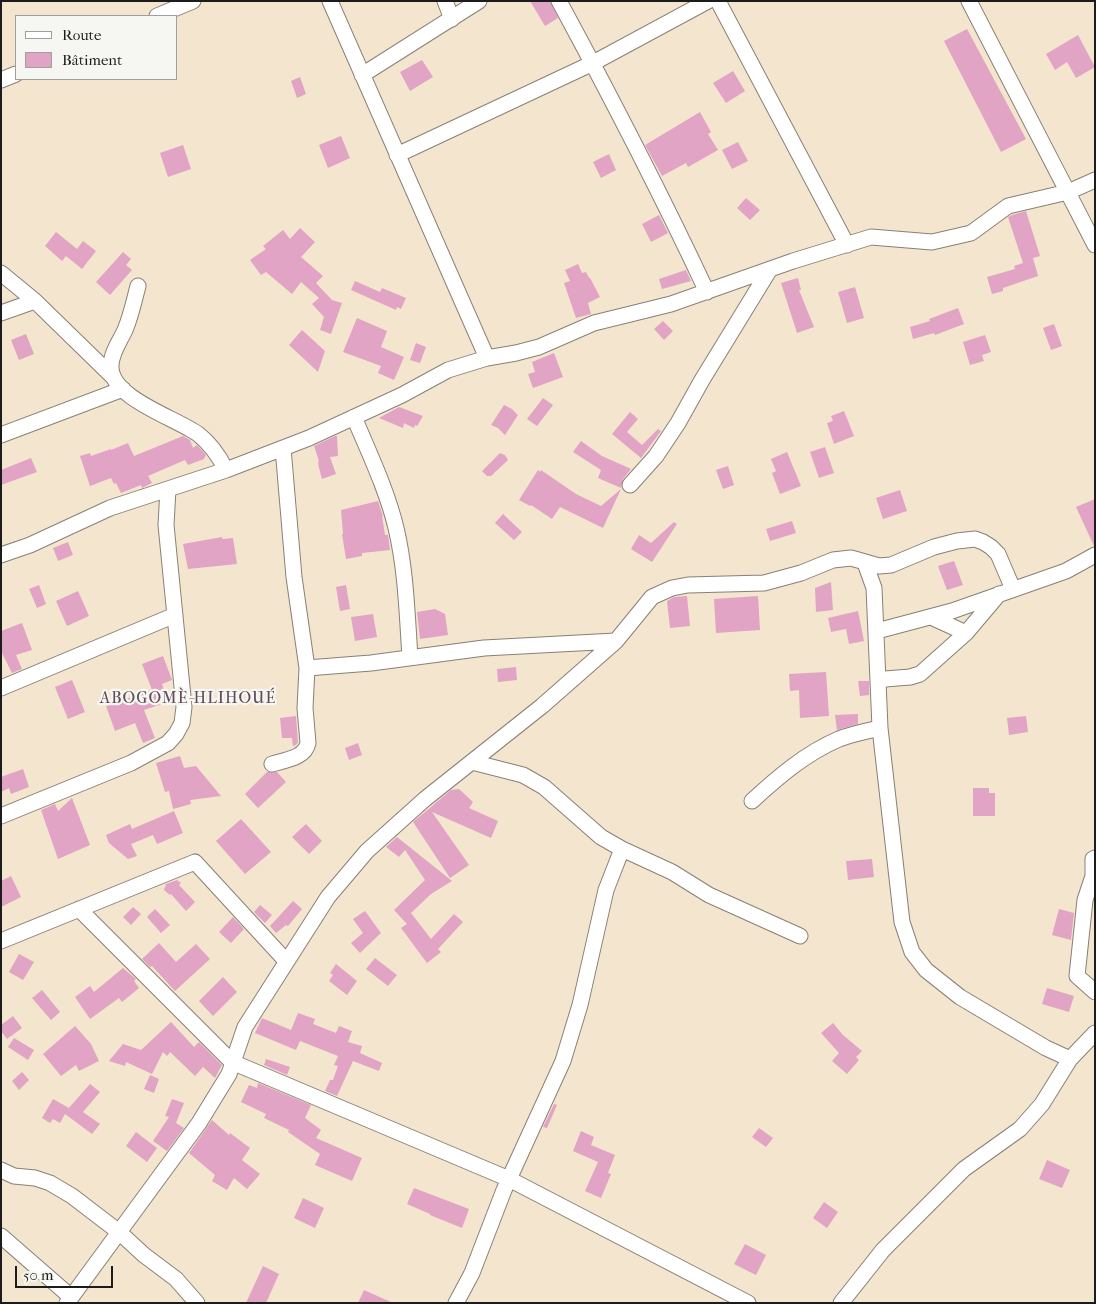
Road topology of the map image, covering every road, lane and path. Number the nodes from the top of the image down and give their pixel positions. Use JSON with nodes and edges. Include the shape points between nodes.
{"nodes":[{"id":1,"x":193,"y":1,"type":"edge"},
{"id":2,"x":330,"y":1,"type":"edge"},
{"id":3,"x":444,"y":1,"type":"edge"},
{"id":4,"x":479,"y":1,"type":"edge"},
{"id":5,"x":559,"y":1,"type":"edge"},
{"id":6,"x":708,"y":1,"type":"edge"},
{"id":7,"x":718,"y":1,"type":"edge"},
{"id":8,"x":969,"y":1,"type":"edge"},
{"id":9,"x":159,"y":15,"type":"edge"},
{"id":10,"x":452,"y":18,"type":"junction"},
{"id":11,"x":593,"y":63,"type":"junction"},
{"id":12,"x":15,"y":74,"type":"edge"},
{"id":13,"x":362,"y":75,"type":"junction"},
{"id":14,"x":1,"y":80,"type":"edge"},
{"id":15,"x":398,"y":155,"type":"junction"},
{"id":16,"x":1095,"y":180,"type":"edge"},
{"id":17,"x":1068,"y":192,"type":"junction"},
{"id":18,"x":847,"y":245,"type":"junction"},
{"id":19,"x":1095,"y":245,"type":"edge"},
{"id":20,"x":770,"y":269,"type":"junction"},
{"id":21,"x":1,"y":273,"type":"edge"},
{"id":22,"x":138,"y":286,"type":"dead end"},
{"id":23,"x":707,"y":292,"type":"junction"},
{"id":24,"x":35,"y":301,"type":"junction"},
{"id":25,"x":1,"y":312,"type":"edge"},
{"id":26,"x":488,"y":358,"type":"junction"},
{"id":27,"x":113,"y":377,"type":"junction"},
{"id":28,"x":123,"y":389,"type":"junction"},
{"id":29,"x":354,"y":417,"type":"junction"},
{"id":30,"x":1,"y":435,"type":"edge"},
{"id":31,"x":282,"y":448,"type":"junction"},
{"id":32,"x":226,"y":470,"type":"junction"},
{"id":33,"x":630,"y":484,"type":"dead end"},
{"id":34,"x":168,"y":489,"type":"junction"},
{"id":35,"x":1,"y":555,"type":"edge"},
{"id":36,"x":1094,"y":559,"type":"edge"},
{"id":37,"x":865,"y":563,"type":"junction"},
{"id":38,"x":1006,"y":592,"type":"junction"},
{"id":39,"x":174,"y":615,"type":"junction"},
{"id":40,"x":931,"y":617,"type":"junction"},
{"id":41,"x":876,"y":631,"type":"junction"},
{"id":42,"x":966,"y":633,"type":"junction"},
{"id":43,"x":616,"y":641,"type":"junction"},
{"id":44,"x":410,"y":658,"type":"junction"},
{"id":45,"x":307,"y":668,"type":"junction"},
{"id":46,"x":878,"y":683,"type":"junction"},
{"id":47,"x":1,"y":688,"type":"edge"},
{"id":48,"x":880,"y":728,"type":"junction"},
{"id":49,"x":472,"y":762,"type":"junction"},
{"id":50,"x":272,"y":764,"type":"dead end"},
{"id":51,"x":752,"y":801,"type":"dead end"},
{"id":52,"x":1,"y":816,"type":"edge"},
{"id":53,"x":622,"y":849,"type":"junction"},
{"id":54,"x":1095,"y":858,"type":"edge"},
{"id":55,"x":79,"y":909,"type":"junction"},
{"id":56,"x":800,"y":936,"type":"dead end"},
{"id":57,"x":1,"y":941,"type":"edge"},
{"id":58,"x":286,"y":961,"type":"junction"},
{"id":59,"x":1095,"y":992,"type":"edge"},
{"id":60,"x":1095,"y":1033,"type":"edge"},
{"id":61,"x":1070,"y":1059,"type":"junction"},
{"id":62,"x":232,"y":1062,"type":"junction"},
{"id":63,"x":1,"y":1170,"type":"edge"},
{"id":64,"x":509,"y":1179,"type":"junction"},
{"id":65,"x":119,"y":1232,"type":"junction"},
{"id":66,"x":1,"y":1236,"type":"edge"},
{"id":67,"x":69,"y":1300,"type":"edge"},
{"id":68,"x":197,"y":1303,"type":"edge"},
{"id":69,"x":456,"y":1303,"type":"edge"},
{"id":70,"x":748,"y":1303,"type":"edge"},
{"id":71,"x":841,"y":1303,"type":"edge"}],
"edges":[{"from":1,"to":9,"type":"street"},
{"from":2,"to":13,"type":"street"},
{"from":3,"to":10,"type":"street"},
{"from":4,"to":10,"type":"street"},
{"from":5,"to":11,"type":"street"},
{"from":6,"to":11,"type":"street"},
{"from":7,"to":18,"type":"street"},
{"from":8,"to":17,"type":"street"},
{"from":10,"to":13,"type":"street"},
{"from":11,"to":15,"type":"street"},
{"from":11,"to":23,"type":"street"},
{"from":12,"to":14,"type":"street"},
{"from":13,"to":15,"type":"street"},
{"from":15,"to":26,"type":"street"},
{"from":16,"to":17,"type":"street"},
{"from":17,"to":18,"type":"street","via":[[1008,206],[971,233],[932,242],[871,237]]},
{"from":17,"to":19,"type":"street"},
{"from":18,"to":20,"type":"street"},
{"from":20,"to":23,"type":"street"},
{"from":20,"to":33,"type":"street","via":[[678,423],[656,456]]},
{"from":21,"to":24,"type":"street"},
{"from":22,"to":27,"type":"street","via":[[127,324],[113,355]]},
{"from":23,"to":26,"type":"street","via":[[594,323],[540,347]]},
{"from":24,"to":25,"type":"street"},
{"from":24,"to":27,"type":"street"},
{"from":26,"to":29,"type":"street","via":[[448,370]]},
{"from":27,"to":28,"type":"street"},
{"from":28,"to":30,"type":"street"},
{"from":28,"to":32,"type":"street","via":[[143,405],[198,434],[217,454]]},
{"from":29,"to":31,"type":"street"},
{"from":29,"to":44,"type":"street","via":[[396,527],[403,560]]},
{"from":31,"to":32,"type":"street"},
{"from":31,"to":45,"type":"street","via":[[294,577]]},
{"from":32,"to":34,"type":"street"},
{"from":34,"to":35,"type":"street","via":[[110,508]]},
{"from":34,"to":39,"type":"street","via":[[166,524]]},
{"from":36,"to":38,"type":"street"},
{"from":37,"to":38,"type":"street","via":[[891,565],[934,547],[975,539],[998,554]]},
{"from":37,"to":41,"type":"street","via":[[874,588]]},
{"from":37,"to":43,"type":"street","via":[[851,558],[834,560],[764,583],[672,588],[652,597]]},
{"from":38,"to":40,"type":"street"},
{"from":38,"to":42,"type":"street"},
{"from":39,"to":47,"type":"street"},
{"from":39,"to":52,"type":"street","via":[[184,706],[182,723],[168,744],[131,763]]},
{"from":40,"to":41,"type":"street"},
{"from":40,"to":42,"type":"street"},
{"from":41,"to":46,"type":"street"},
{"from":42,"to":46,"type":"street","via":[[920,674]]},
{"from":43,"to":44,"type":"street","via":[[484,648]]},
{"from":43,"to":49,"type":"street"},
{"from":44,"to":45,"type":"street"},
{"from":45,"to":50,"type":"street","via":[[307,748],[303,754]]},
{"from":46,"to":48,"type":"street"},
{"from":48,"to":51,"type":"street","via":[[840,739],[808,755]]},
{"from":48,"to":61,"type":"street","via":[[902,922],[912,952],[926,970],[960,997]]},
{"from":49,"to":53,"type":"street","via":[[523,775],[544,787],[601,837]]},
{"from":49,"to":58,"type":"street","via":[[367,851],[328,897]]},
{"from":53,"to":56,"type":"street"},
{"from":53,"to":64,"type":"street","via":[[606,890],[580,1005],[563,1061]]},
{"from":54,"to":59,"type":"street","via":[[1085,900],[1077,976]]},
{"from":55,"to":57,"type":"street"},
{"from":55,"to":58,"type":"street","via":[[195,862]]},
{"from":55,"to":62,"type":"street"},
{"from":58,"to":62,"type":"street","via":[[245,1027]]},
{"from":60,"to":61,"type":"street"},
{"from":61,"to":71,"type":"street","via":[[1042,1104],[1020,1129],[964,1169],[883,1250]]},
{"from":62,"to":64,"type":"street"},
{"from":62,"to":65,"type":"street","via":[[229,1074],[199,1123]]},
{"from":63,"to":65,"type":"street","via":[[50,1183]]},
{"from":64,"to":69,"type":"street","via":[[472,1273]]},
{"from":64,"to":70,"type":"street"},
{"from":65,"to":67,"type":"street"},
{"from":65,"to":68,"type":"street","via":[[144,1256],[176,1279]]},
{"from":66,"to":67,"type":"street"}]}
